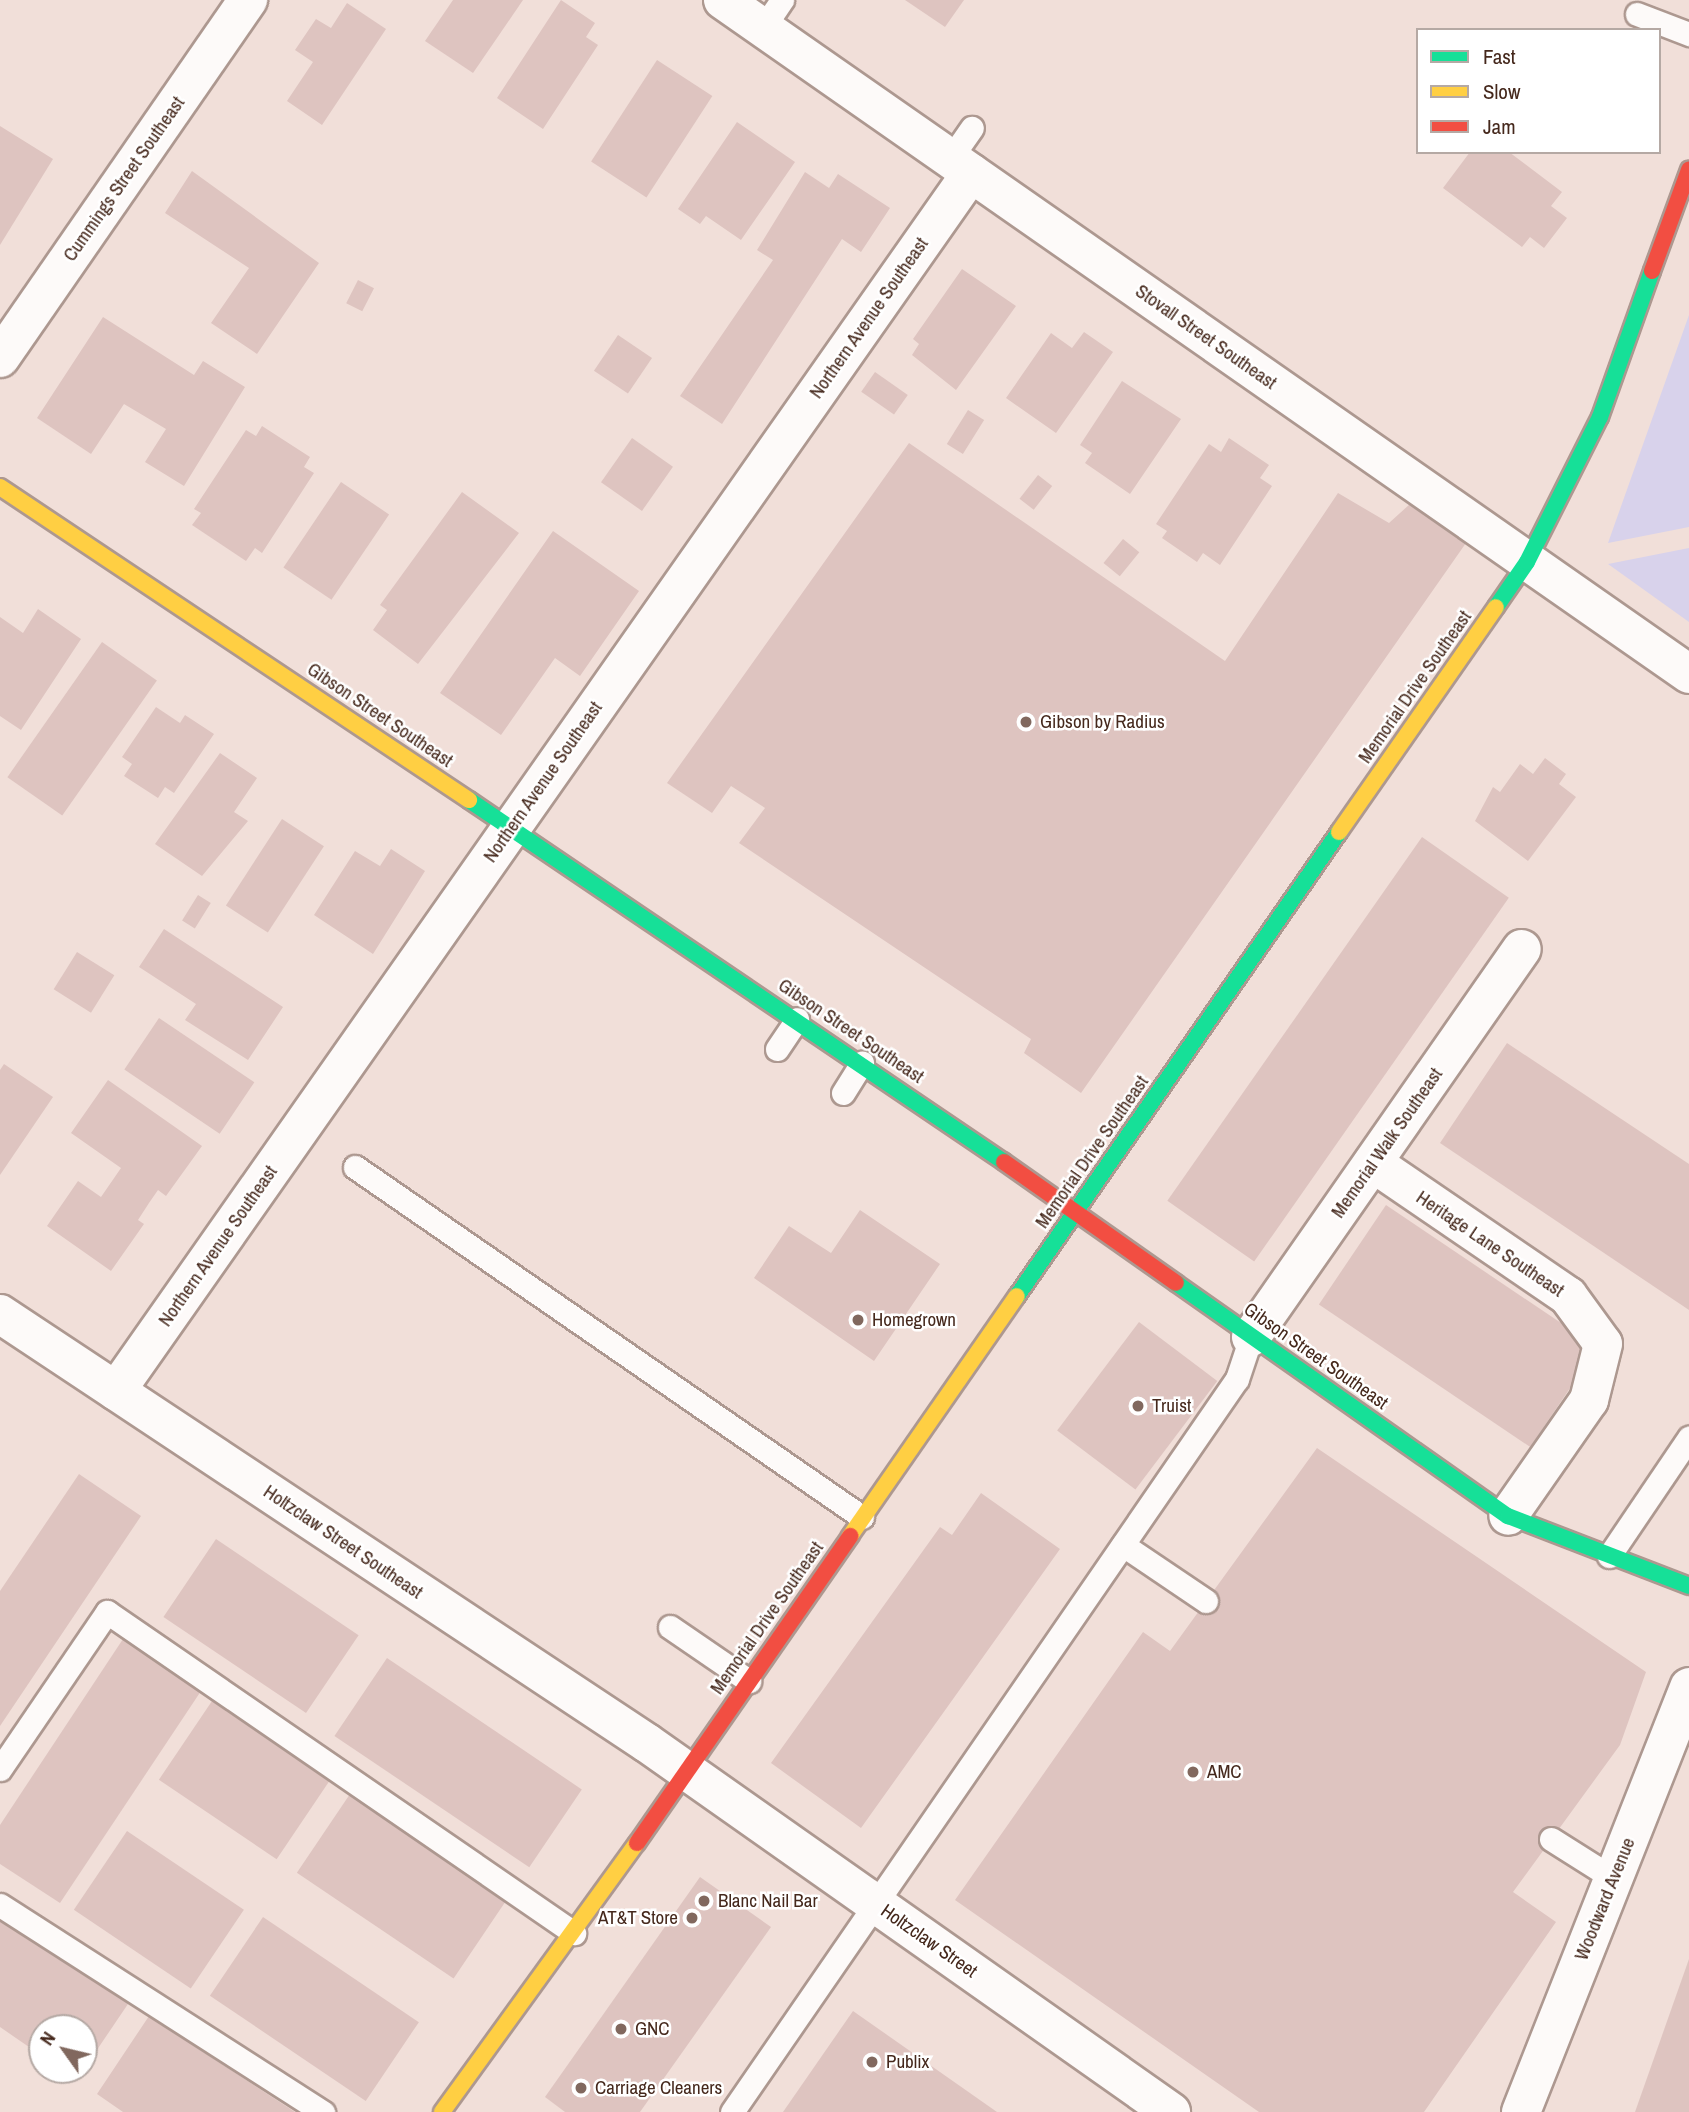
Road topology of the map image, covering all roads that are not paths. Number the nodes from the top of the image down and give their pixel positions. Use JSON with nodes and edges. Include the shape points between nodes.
{"nodes":[{"id":1,"x":248,"y":0,"type":"edge"},
{"id":2,"x":723,"y":0,"type":"edge"},
{"id":3,"x":773,"y":14,"type":"edge"},
{"id":4,"x":1637,"y":14,"type":"dead end"},
{"id":5,"x":1689,"y":34,"type":"edge"},
{"id":6,"x":972,"y":128,"type":"dead end"},
{"id":7,"x":960,"y":166,"type":"junction"},
{"id":8,"x":1689,"y":170,"type":"edge"},
{"id":9,"x":0,"y":358,"type":"edge"},
{"id":10,"x":0,"y":487,"type":"edge"},
{"id":11,"x":1527,"y":562,"type":"junction"},
{"id":12,"x":1689,"y":674,"type":"edge"},
{"id":13,"x":511,"y":828,"type":"junction"},
{"id":14,"x":1522,"y":949,"type":"dead end"},
{"id":15,"x":797,"y":1019,"type":"junction"},
{"id":16,"x":777,"y":1049,"type":"dead end"},
{"id":17,"x":862,"y":1062,"type":"junction"},
{"id":18,"x":843,"y":1093,"type":"dead end"},
{"id":19,"x":1373,"y":1163,"type":"junction"},
{"id":20,"x":355,"y":1167,"type":"dead end"},
{"id":21,"x":1074,"y":1214,"type":"junction"},
{"id":22,"x":0,"y":1314,"type":"edge"},
{"id":23,"x":1251,"y":1336,"type":"junction"},
{"id":24,"x":116,"y":1391,"type":"junction"},
{"id":25,"x":1689,"y":1438,"type":"edge"},
{"id":26,"x":1508,"y":1516,"type":"junction"},
{"id":27,"x":863,"y":1517,"type":"junction"},
{"id":28,"x":1123,"y":1545,"type":"junction"},
{"id":29,"x":1609,"y":1556,"type":"junction"},
{"id":30,"x":1689,"y":1586,"type":"edge"},
{"id":31,"x":1206,"y":1601,"type":"dead end"},
{"id":32,"x":670,"y":1627,"type":"dead end"},
{"id":33,"x":749,"y":1681,"type":"junction"},
{"id":34,"x":1689,"y":1687,"type":"edge"},
{"id":35,"x":0,"y":1769,"type":"edge"},
{"id":36,"x":686,"y":1771,"type":"junction"},
{"id":37,"x":1551,"y":1839,"type":"dead end"},
{"id":38,"x":1613,"y":1878,"type":"junction"},
{"id":39,"x":875,"y":1904,"type":"junction"},
{"id":40,"x":0,"y":1905,"type":"edge"},
{"id":41,"x":574,"y":1933,"type":"junction"},
{"id":42,"x":323,"y":2112,"type":"edge"},
{"id":43,"x":442,"y":2112,"type":"edge"},
{"id":44,"x":732,"y":2112,"type":"edge"},
{"id":45,"x":1171,"y":2112,"type":"edge"},
{"id":46,"x":1521,"y":2112,"type":"edge"}],
"edges":[{"from":1,"to":9,"type":"street","name":"Cummings Street Southeast"},
{"from":2,"to":3,"type":"street","name":"Stovall Street Southeast"},
{"from":3,"to":7,"type":"street","name":"Stovall Street Southeast"},
{"from":4,"to":5,"type":"lane"},
{"from":6,"to":7,"type":"lane"},
{"from":7,"to":11,"type":"street","name":"Stovall Street Southeast"},
{"from":7,"to":13,"type":"street","name":"Northern Avenue Southeast"},
{"from":8,"to":11,"type":"main road","name":"Memorial Drive Southeast","via":[[1600,417]]},
{"from":10,"to":13,"type":"main road","name":"Gibson Street Southeast"},
{"from":11,"to":12,"type":"street","name":"Stovall Street Southeast"},
{"from":11,"to":21,"type":"main road","name":"Memorial Drive Southeast"},
{"from":13,"to":15,"type":"main road","name":"Gibson Street Southeast"},
{"from":13,"to":24,"type":"street","name":"Northern Avenue Southeast"},
{"from":14,"to":19,"type":"street","name":"Memorial Walk Southeast"},
{"from":15,"to":16,"type":"lane"},
{"from":15,"to":17,"type":"main road","name":"Gibson Street Southeast"},
{"from":17,"to":18,"type":"lane"},
{"from":17,"to":21,"type":"main road","name":"Gibson Street Southeast"},
{"from":19,"to":23,"type":"street","name":"Memorial Walk Southeast"},
{"from":19,"to":26,"type":"street","name":"Heritage Lane Southeast","via":[[1568,1296],[1603,1344],[1589,1400]]},
{"from":20,"to":27,"type":"lane"},
{"from":21,"to":23,"type":"main road","name":"Gibson Street Southeast"},
{"from":21,"to":27,"type":"main road","name":"Memorial Drive Southeast"},
{"from":22,"to":24,"type":"street","name":"Holtzclaw Street Southeast"},
{"from":23,"to":26,"type":"main road","name":"Gibson Street Southeast"},
{"from":23,"to":28,"type":"lane","via":[[1237,1379]]},
{"from":24,"to":36,"type":"street","name":"Holtzclaw Street Southeast"},
{"from":25,"to":29,"type":"lane"},
{"from":26,"to":29,"type":"main road","name":"Gibson Street Southeast"},
{"from":27,"to":33,"type":"main road","name":"Memorial Drive Southeast"},
{"from":28,"to":31,"type":"lane"},
{"from":28,"to":39,"type":"lane"},
{"from":29,"to":30,"type":"main road","name":"Gibson Street Southeast"},
{"from":32,"to":33,"type":"lane"},
{"from":33,"to":36,"type":"main road","name":"Memorial Drive Southeast"},
{"from":34,"to":38,"type":"street","name":"Woodward Avenue"},
{"from":35,"to":41,"type":"lane","via":[[107,1612]]},
{"from":36,"to":39,"type":"street","name":"Holtzclaw Street"},
{"from":36,"to":41,"type":"main road","name":"Memorial Drive Southeast"},
{"from":37,"to":38,"type":"lane"},
{"from":38,"to":46,"type":"street","name":"Woodward Avenue"},
{"from":39,"to":44,"type":"lane"},
{"from":39,"to":45,"type":"street","name":"Holtzclaw Street"},
{"from":40,"to":42,"type":"lane"},
{"from":41,"to":43,"type":"main road","name":"Memorial Drive Southeast"}]}
